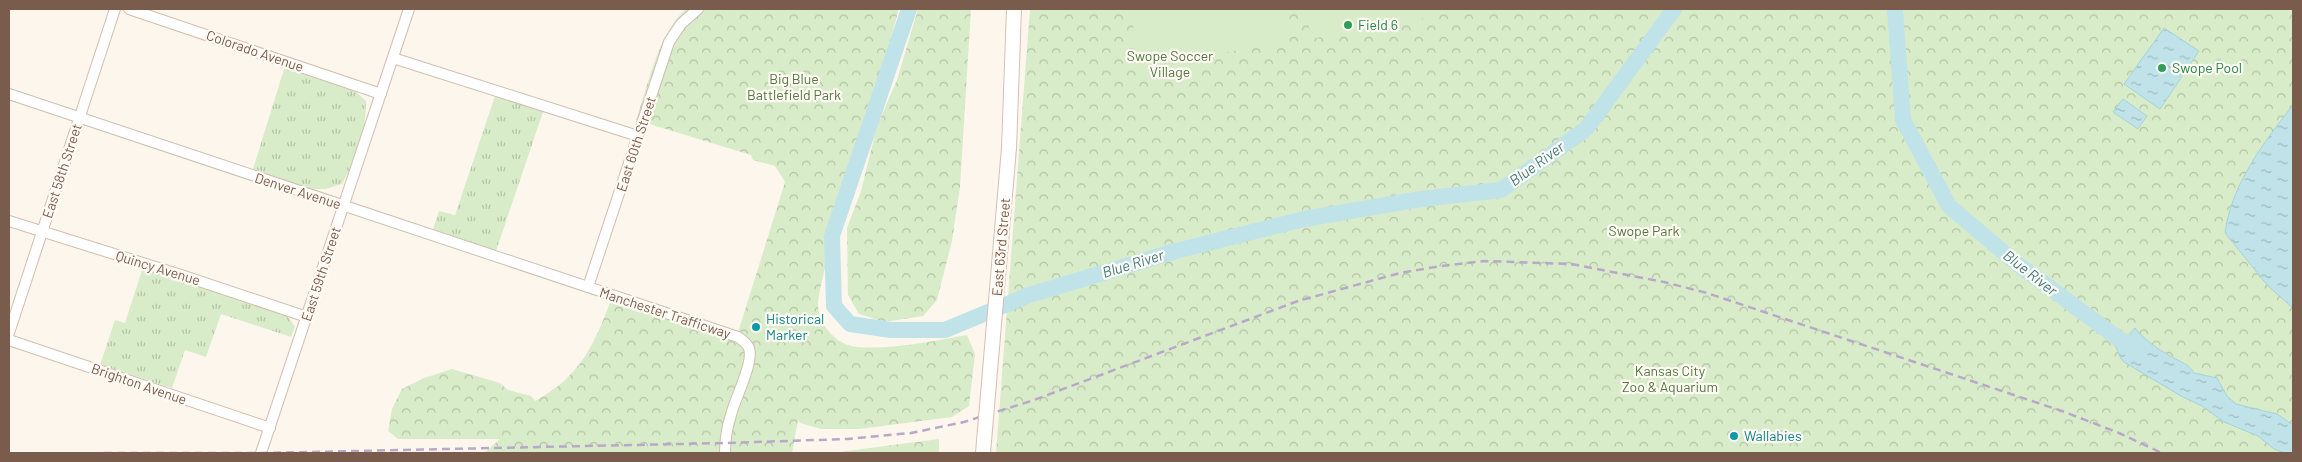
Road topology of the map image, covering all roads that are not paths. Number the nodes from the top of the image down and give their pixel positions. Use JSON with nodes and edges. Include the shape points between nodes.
{"nodes":[{"id":1,"x":115,"y":9,"type":"edge"},
{"id":2,"x":129,"y":9,"type":"edge"},
{"id":3,"x":409,"y":9,"type":"edge"},
{"id":4,"x":698,"y":9,"type":"edge"},
{"id":5,"x":1009,"y":9,"type":"edge"},
{"id":6,"x":1014,"y":9,"type":"edge"},
{"id":7,"x":1013,"y":40,"type":"junction"},
{"id":8,"x":393,"y":58,"type":"junction"},
{"id":9,"x":9,"y":94,"type":"edge"},
{"id":10,"x":382,"y":94,"type":"junction"},
{"id":11,"x":79,"y":119,"type":"junction"},
{"id":12,"x":638,"y":136,"type":"junction"},
{"id":13,"x":344,"y":207,"type":"junction"},
{"id":14,"x":9,"y":221,"type":"edge"},
{"id":15,"x":42,"y":233,"type":"junction"},
{"id":16,"x":588,"y":288,"type":"junction"},
{"id":17,"x":307,"y":317,"type":"junction"},
{"id":18,"x":9,"y":333,"type":"edge"},
{"id":19,"x":9,"y":340,"type":"edge"},
{"id":20,"x":270,"y":428,"type":"junction"},
{"id":21,"x":261,"y":453,"type":"edge"},
{"id":22,"x":725,"y":453,"type":"edge"},
{"id":23,"x":984,"y":453,"type":"edge"}],
"edges":[{"from":1,"to":11,"type":"street","name":"East 58th Street"},
{"from":2,"to":10,"type":"street","name":"Colorado Avenue"},
{"from":3,"to":8,"type":"street","name":"East 59th Street"},
{"from":4,"to":12,"type":"street","name":"East 60th Street","via":[[681,24],[669,42]]},
{"from":5,"to":7,"type":"main road","name":"East 63rd Street"},
{"from":6,"to":7,"type":"main road","name":"East 63rd Street"},
{"from":7,"to":23,"type":"main road","name":"East 63rd Street","bridge":true,"via":[[1009,148]]},
{"from":8,"to":10,"type":"street","name":"East 59th Street"},
{"from":8,"to":12,"type":"street"},
{"from":9,"to":11,"type":"street","name":"Denver Avenue"},
{"from":10,"to":13,"type":"street","name":"East 59th Street"},
{"from":11,"to":13,"type":"street","name":"Denver Avenue"},
{"from":11,"to":15,"type":"street","name":"East 58th Street"},
{"from":12,"to":16,"type":"street","name":"East 60th Street"},
{"from":13,"to":16,"type":"street","name":"Denver Avenue"},
{"from":13,"to":17,"type":"street","name":"East 59th Street"},
{"from":14,"to":15,"type":"street","name":"Quincy Avenue"},
{"from":15,"to":17,"type":"street","name":"Quincy Avenue"},
{"from":15,"to":18,"type":"street","name":"East 58th Street"},
{"from":16,"to":22,"type":"street","name":"Manchester Trafficway","via":[[738,337],[746,343],[749,360],[731,414]]},
{"from":17,"to":20,"type":"street","name":"East 59th Street"},
{"from":19,"to":20,"type":"street","name":"Brighton Avenue"},
{"from":20,"to":21,"type":"street","name":"East 59th Street"}]}
